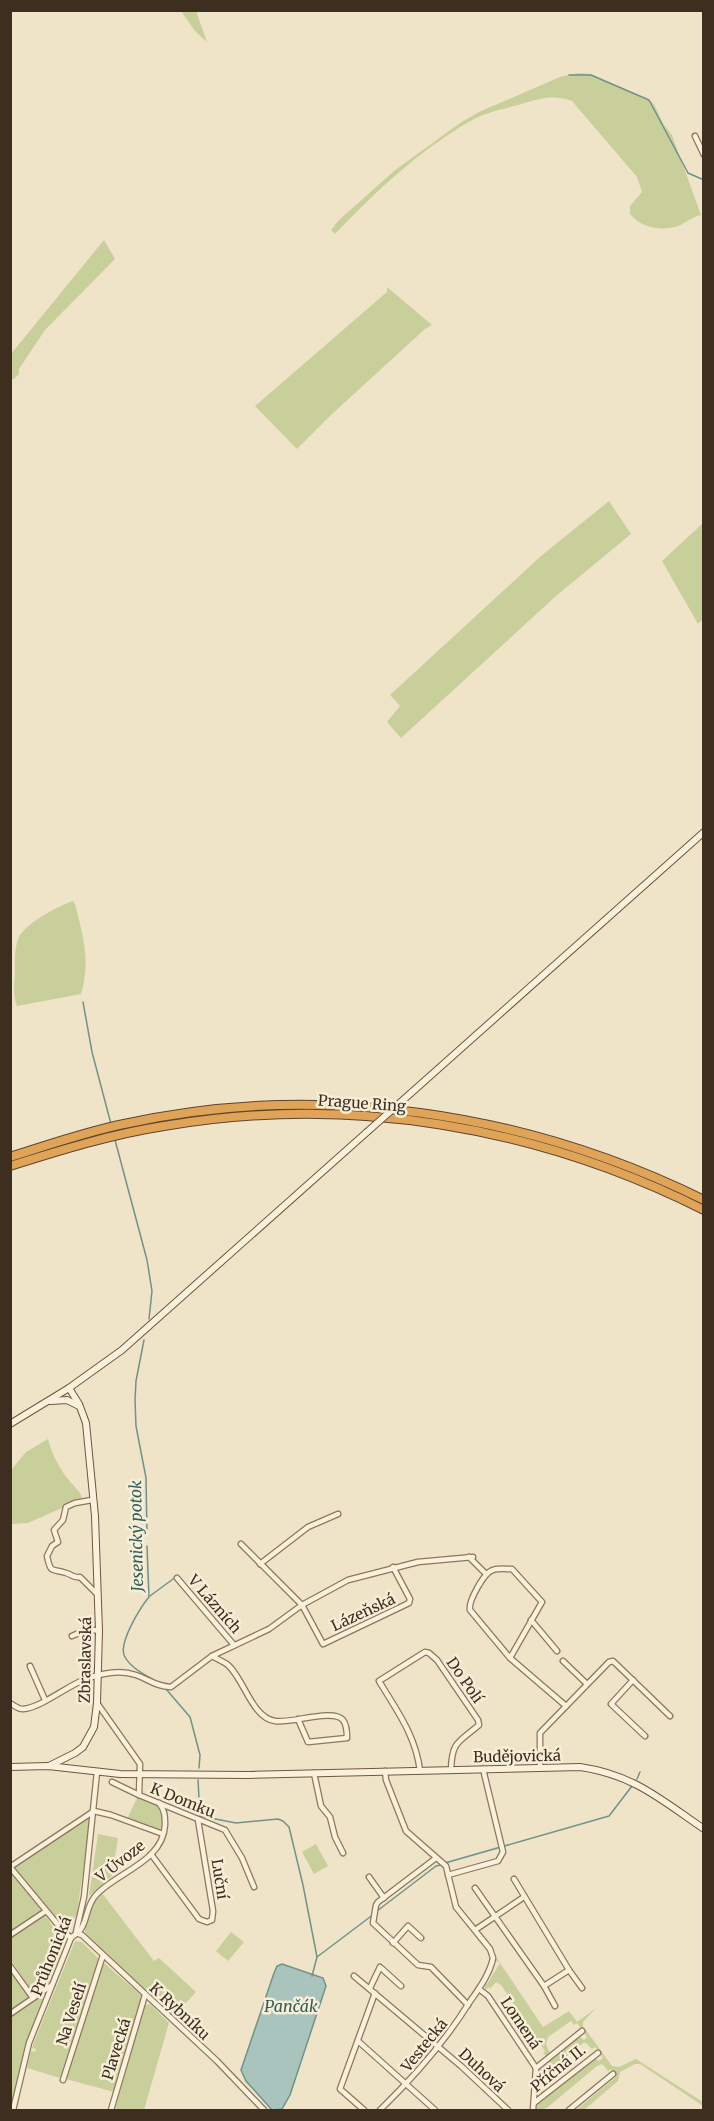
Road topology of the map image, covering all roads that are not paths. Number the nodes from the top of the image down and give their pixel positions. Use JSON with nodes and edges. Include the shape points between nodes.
{"nodes":[{"id":1,"x":696,"y":136,"type":"dead end"},
{"id":2,"x":704,"y":155,"type":"edge"},
{"id":3,"x":704,"y":832,"type":"edge"},
{"id":4,"x":94,"y":1136,"type":"junction"},
{"id":5,"x":10,"y":1157,"type":"edge"},
{"id":6,"x":10,"y":1166,"type":"edge"},
{"id":7,"x":704,"y":1200,"type":"edge"},
{"id":8,"x":704,"y":1210,"type":"edge"},
{"id":9,"x":69,"y":1388,"type":"junction"},
{"id":10,"x":48,"y":1402,"type":"junction"},
{"id":11,"x":81,"y":1407,"type":"junction"},
{"id":12,"x":10,"y":1424,"type":"edge"},
{"id":13,"x":92,"y":1500,"type":"junction"},
{"id":14,"x":338,"y":1514,"type":"dead end"},
{"id":15,"x":241,"y":1544,"type":"dead end"},
{"id":16,"x":260,"y":1564,"type":"junction"},
{"id":17,"x":393,"y":1567,"type":"junction"},
{"id":18,"x":486,"y":1574,"type":"junction"},
{"id":19,"x":177,"y":1578,"type":"dead end"},
{"id":20,"x":97,"y":1594,"type":"junction"},
{"id":21,"x":302,"y":1605,"type":"junction"},
{"id":22,"x":531,"y":1620,"type":"junction"},
{"id":23,"x":99,"y":1631,"type":"junction"},
{"id":24,"x":72,"y":1636,"type":"dead end"},
{"id":25,"x":234,"y":1645,"type":"junction"},
{"id":26,"x":557,"y":1651,"type":"dead end"},
{"id":27,"x":212,"y":1656,"type":"junction"},
{"id":28,"x":510,"y":1658,"type":"junction"},
{"id":29,"x":98,"y":1660,"type":"junction"},
{"id":30,"x":563,"y":1661,"type":"dead end"},
{"id":31,"x":30,"y":1666,"type":"dead end"},
{"id":32,"x":109,"y":1672,"type":"junction"},
{"id":33,"x":97,"y":1676,"type":"junction"},
{"id":34,"x":633,"y":1680,"type":"junction"},
{"id":35,"x":587,"y":1684,"type":"junction"},
{"id":36,"x":45,"y":1700,"type":"junction"},
{"id":37,"x":97,"y":1703,"type":"junction"},
{"id":38,"x":10,"y":1704,"type":"edge"},
{"id":39,"x":566,"y":1706,"type":"junction"},
{"id":40,"x":670,"y":1716,"type":"dead end"},
{"id":41,"x":298,"y":1719,"type":"junction"},
{"id":42,"x":645,"y":1736,"type":"dead end"},
{"id":43,"x":48,"y":1766,"type":"junction"},
{"id":44,"x":540,"y":1766,"type":"junction"},
{"id":45,"x":10,"y":1767,"type":"edge"},
{"id":46,"x":483,"y":1768,"type":"junction"},
{"id":47,"x":451,"y":1770,"type":"junction"},
{"id":48,"x":420,"y":1771,"type":"junction"},
{"id":49,"x":97,"y":1772,"type":"junction"},
{"id":50,"x":385,"y":1772,"type":"junction"},
{"id":51,"x":314,"y":1773,"type":"junction"},
{"id":52,"x":140,"y":1774,"type":"junction"},
{"id":53,"x":112,"y":1782,"type":"dead end"},
{"id":54,"x":139,"y":1795,"type":"junction"},
{"id":55,"x":159,"y":1803,"type":"junction"},
{"id":56,"x":94,"y":1811,"type":"junction"},
{"id":57,"x":198,"y":1820,"type":"junction"},
{"id":58,"x":704,"y":1829,"type":"edge"},
{"id":59,"x":163,"y":1834,"type":"junction"},
{"id":60,"x":343,"y":1853,"type":"dead end"},
{"id":61,"x":151,"y":1854,"type":"junction"},
{"id":62,"x":441,"y":1862,"type":"junction"},
{"id":63,"x":10,"y":1867,"type":"edge"},
{"id":64,"x":448,"y":1875,"type":"junction"},
{"id":65,"x":369,"y":1877,"type":"dead end"},
{"id":66,"x":514,"y":1879,"type":"dead end"},
{"id":67,"x":254,"y":1887,"type":"dead end"},
{"id":68,"x":475,"y":1888,"type":"dead end"},
{"id":69,"x":524,"y":1897,"type":"junction"},
{"id":70,"x":384,"y":1898,"type":"junction"},
{"id":71,"x":46,"y":1911,"type":"junction"},
{"id":72,"x":494,"y":1916,"type":"junction"},
{"id":73,"x":475,"y":1930,"type":"junction"},
{"id":74,"x":76,"y":1933,"type":"junction"},
{"id":75,"x":10,"y":1935,"type":"edge"},
{"id":76,"x":71,"y":1938,"type":"junction"},
{"id":77,"x":422,"y":1938,"type":"dead end"},
{"id":78,"x":393,"y":1943,"type":"junction"},
{"id":79,"x":103,"y":1955,"type":"junction"},
{"id":80,"x":10,"y":1966,"type":"edge"},
{"id":81,"x":569,"y":1970,"type":"junction"},
{"id":82,"x":354,"y":1976,"type":"dead end"},
{"id":83,"x":52,"y":1985,"type":"junction"},
{"id":84,"x":401,"y":1986,"type":"dead end"},
{"id":85,"x":544,"y":1986,"type":"junction"},
{"id":86,"x":370,"y":1988,"type":"junction"},
{"id":87,"x":582,"y":1988,"type":"dead end"},
{"id":88,"x":479,"y":1989,"type":"junction"},
{"id":89,"x":375,"y":1993,"type":"junction"},
{"id":90,"x":145,"y":1995,"type":"junction"},
{"id":91,"x":33,"y":1998,"type":"junction"},
{"id":92,"x":468,"y":2005,"type":"junction"},
{"id":93,"x":555,"y":2006,"type":"dead end"},
{"id":94,"x":10,"y":2014,"type":"edge"},
{"id":95,"x":582,"y":2031,"type":"dead end"},
{"id":96,"x":358,"y":2042,"type":"junction"},
{"id":97,"x":439,"y":2048,"type":"junction"},
{"id":98,"x":597,"y":2053,"type":"dead end"},
{"id":99,"x":536,"y":2068,"type":"junction"},
{"id":100,"x":613,"y":2074,"type":"dead end"},
{"id":101,"x":63,"y":2080,"type":"dead end"},
{"id":102,"x":407,"y":2084,"type":"junction"},
{"id":103,"x":534,"y":2103,"type":"junction"},
{"id":104,"x":13,"y":2110,"type":"edge"},
{"id":105,"x":111,"y":2110,"type":"edge"},
{"id":106,"x":264,"y":2110,"type":"edge"},
{"id":107,"x":364,"y":2110,"type":"edge"},
{"id":108,"x":380,"y":2110,"type":"edge"},
{"id":109,"x":435,"y":2110,"type":"edge"},
{"id":110,"x":508,"y":2110,"type":"edge"},
{"id":111,"x":533,"y":2110,"type":"edge"},
{"id":112,"x":569,"y":2110,"type":"edge"}],
"edges":[{"from":1,"to":2,"type":"street"},
{"from":3,"to":9,"type":"main road","bridge":true,"via":[[142,1333]]},
{"from":4,"to":5,"type":"highway","name":"Prague Ring"},
{"from":4,"to":6,"type":"highway","name":"Prague Ring"},
{"from":4,"to":7,"type":"highway","name":"Prague Ring","via":[[126,1124],[241,1107],[372,1107],[485,1123],[565,1144],[628,1166]]},
{"from":4,"to":8,"type":"highway","name":"Prague Ring","via":[[203,1120],[280,1114],[339,1114],[424,1122],[563,1152],[625,1174]]},
{"from":9,"to":10,"type":"main road"},
{"from":9,"to":11,"type":"main road","name":"Zbraslavská"},
{"from":10,"to":11,"type":"main road","via":[[67,1400]]},
{"from":10,"to":12,"type":"main road"},
{"from":11,"to":13,"type":"main road","name":"Zbraslavská","via":[[90,1454]]},
{"from":13,"to":20,"type":"main road","name":"Zbraslavská"},
{"from":13,"to":20,"type":"street","via":[[66,1508],[63,1520],[54,1530],[58,1542],[47,1556],[53,1571],[80,1577]]},
{"from":14,"to":16,"type":"street","via":[[308,1527]]},
{"from":15,"to":16,"type":"street"},
{"from":16,"to":21,"type":"street"},
{"from":17,"to":18,"type":"street","name":"Lázeňská","via":[[471,1557]]},
{"from":17,"to":21,"type":"street","name":"Lázeňská","via":[[348,1580]]},
{"from":17,"to":21,"type":"street","name":"Lázeňská","via":[[409,1603],[323,1644]]},
{"from":18,"to":22,"type":"street","via":[[492,1570],[516,1572],[542,1602]]},
{"from":18,"to":28,"type":"street","via":[[469,1607]]},
{"from":19,"to":25,"type":"street","name":"V Lázních"},
{"from":20,"to":23,"type":"main road","name":"Zbraslavská"},
{"from":21,"to":25,"type":"street","name":"V Lázních","via":[[269,1629]]},
{"from":22,"to":26,"type":"street"},
{"from":22,"to":28,"type":"street"},
{"from":23,"to":24,"type":"street","via":[[88,1629]]},
{"from":23,"to":29,"type":"main road","name":"Zbraslavská"},
{"from":25,"to":27,"type":"street","name":"V Lázních"},
{"from":27,"to":32,"type":"street","name":"V Lázních","via":[[171,1687],[157,1686],[135,1675]]},
{"from":27,"to":41,"type":"street","via":[[229,1666],[262,1716],[275,1721]]},
{"from":28,"to":39,"type":"street"},
{"from":29,"to":32,"type":"street"},
{"from":29,"to":33,"type":"main road","name":"Zbraslavská"},
{"from":30,"to":35,"type":"street"},
{"from":31,"to":36,"type":"street"},
{"from":32,"to":33,"type":"street","name":"V Lázních"},
{"from":33,"to":36,"type":"street","name":"V Lázních"},
{"from":33,"to":37,"type":"main road","name":"Zbraslavská"},
{"from":34,"to":35,"type":"street","via":[[609,1662]]},
{"from":34,"to":40,"type":"street"},
{"from":34,"to":42,"type":"street","via":[[611,1704]]},
{"from":35,"to":39,"type":"street"},
{"from":36,"to":38,"type":"street","name":"V Lázních","via":[[21,1709]]},
{"from":37,"to":43,"type":"main road","name":"Zbraslavská","via":[[88,1740],[80,1750]]},
{"from":37,"to":52,"type":"street","via":[[140,1764]]},
{"from":39,"to":44,"type":"street","via":[[539,1735]]},
{"from":41,"to":41,"type":"street","via":[[308,1742],[347,1738],[347,1727],[336,1715]]},
{"from":43,"to":45,"type":"main road","name":"Budějovická"},
{"from":43,"to":49,"type":"main road","name":"Budějovická"},
{"from":44,"to":46,"type":"main road","name":"Budějovická"},
{"from":44,"to":58,"type":"main road","name":"Budějovická","via":[[580,1767],[617,1775],[652,1793]]},
{"from":46,"to":47,"type":"main road","name":"Budějovická"},
{"from":46,"to":64,"type":"street","via":[[502,1847],[501,1858]]},
{"from":47,"to":48,"type":"main road","name":"Budějovická"},
{"from":47,"to":48,"type":"street","name":"Do Polí","via":[[455,1745],[478,1725],[478,1720],[437,1660],[424,1652],[379,1682],[407,1728],[418,1754]]},
{"from":48,"to":50,"type":"main road","name":"Budějovická"},
{"from":49,"to":52,"type":"main road","name":"Budějovická"},
{"from":49,"to":56,"type":"street","name":"Průhonická"},
{"from":50,"to":51,"type":"main road","name":"Budějovická"},
{"from":50,"to":62,"type":"street","via":[[406,1831]]},
{"from":51,"to":52,"type":"main road","name":"Budějovická"},
{"from":51,"to":60,"type":"street","via":[[321,1806],[330,1817]]},
{"from":52,"to":54,"type":"street","name":"K Domku"},
{"from":53,"to":54,"type":"street","name":"K Domku"},
{"from":54,"to":55,"type":"street","name":"K Domku"},
{"from":55,"to":57,"type":"street","name":"K Domku"},
{"from":55,"to":59,"type":"street","name":"V Úvoze","via":[[165,1816]]},
{"from":56,"to":59,"type":"street"},
{"from":56,"to":63,"type":"street"},
{"from":56,"to":74,"type":"street","name":"Průhonická"},
{"from":57,"to":61,"type":"street","name":"Luční","via":[[212,1920],[199,1919]]},
{"from":57,"to":67,"type":"street","name":"K Domku","via":[[227,1833]]},
{"from":59,"to":61,"type":"street","name":"V Úvoze"},
{"from":61,"to":74,"type":"street","name":"V Úvoze","via":[[97,1894]]},
{"from":62,"to":64,"type":"street"},
{"from":62,"to":70,"type":"street"},
{"from":63,"to":71,"type":"street"},
{"from":64,"to":73,"type":"street","via":[[456,1907]]},
{"from":65,"to":70,"type":"street"},
{"from":66,"to":69,"type":"street"},
{"from":68,"to":72,"type":"street"},
{"from":69,"to":72,"type":"street"},
{"from":69,"to":81,"type":"street"},
{"from":70,"to":78,"type":"street","via":[[376,1905],[374,1925]]},
{"from":71,"to":75,"type":"street"},
{"from":71,"to":76,"type":"street"},
{"from":72,"to":73,"type":"street"},
{"from":72,"to":85,"type":"street"},
{"from":73,"to":88,"type":"street","name":"Vestecká","via":[[494,1958]]},
{"from":74,"to":76,"type":"street","name":"Průhonická"},
{"from":74,"to":79,"type":"street","name":"K Rybníku"},
{"from":76,"to":83,"type":"street","name":"Průhonická"},
{"from":77,"to":78,"type":"street","via":[[408,1926]]},
{"from":78,"to":92,"type":"street","via":[[418,1965],[431,1967]]},
{"from":79,"to":90,"type":"street","name":"K Rybníku"},
{"from":79,"to":101,"type":"street","name":"Na Veselí"},
{"from":80,"to":91,"type":"street"},
{"from":81,"to":85,"type":"street"},
{"from":81,"to":87,"type":"street"},
{"from":82,"to":86,"type":"street","name":"Duhová"},
{"from":83,"to":91,"type":"street"},
{"from":83,"to":104,"type":"street","name":"Průhonická","via":[[29,2043]]},
{"from":84,"to":86,"type":"street","via":[[380,1967]]},
{"from":85,"to":93,"type":"street"},
{"from":86,"to":89,"type":"street","name":"Duhová"},
{"from":88,"to":92,"type":"street","name":"Vestecká"},
{"from":88,"to":99,"type":"street","name":"Lomená","via":[[488,1996]]},
{"from":89,"to":96,"type":"street"},
{"from":89,"to":97,"type":"street","name":"Duhová"},
{"from":90,"to":105,"type":"street","name":"Plavecká"},
{"from":90,"to":106,"type":"street","name":"K Rybníku"},
{"from":91,"to":94,"type":"street"},
{"from":92,"to":97,"type":"street","name":"Vestecká"},
{"from":95,"to":99,"type":"street"},
{"from":96,"to":102,"type":"street"},
{"from":96,"to":107,"type":"street","via":[[340,2089]]},
{"from":97,"to":102,"type":"street","name":"Vestecká"},
{"from":97,"to":110,"type":"street","name":"Duhová"},
{"from":98,"to":103,"type":"street","name":"Příčná II."},
{"from":99,"to":103,"type":"street","name":"Lomená"},
{"from":100,"to":112,"type":"street"},
{"from":102,"to":108,"type":"street","name":"Vestecká"},
{"from":102,"to":109,"type":"street"},
{"from":103,"to":111,"type":"street","name":"Lomená"}]}
